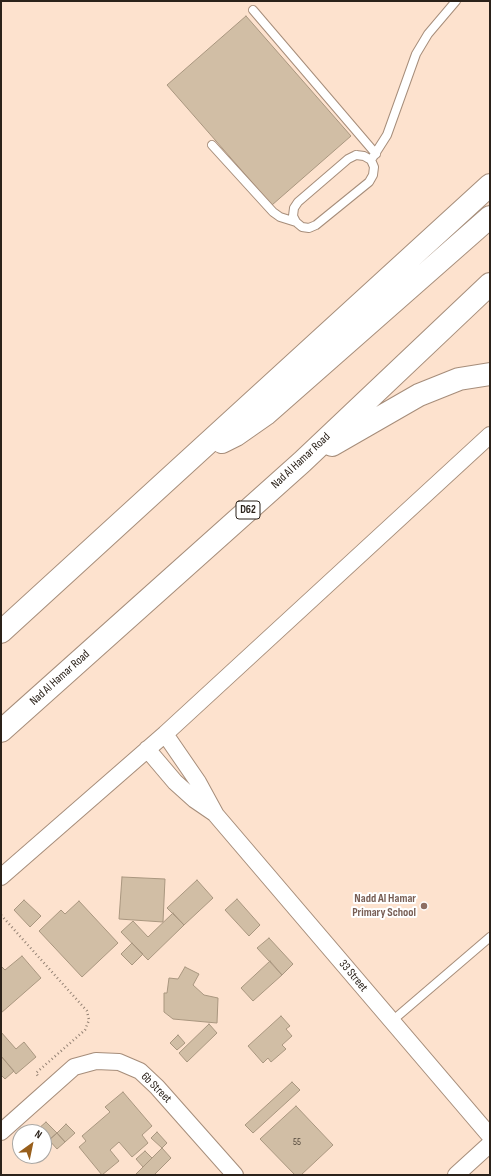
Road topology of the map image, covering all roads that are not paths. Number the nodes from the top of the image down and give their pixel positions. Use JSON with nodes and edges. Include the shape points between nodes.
{"nodes":[{"id":1,"x":456,"y":1,"type":"edge"},
{"id":2,"x":253,"y":10,"type":"dead end"},
{"id":3,"x":212,"y":145,"type":"dead end"},
{"id":4,"x":373,"y":157,"type":"junction"},
{"id":5,"x":490,"y":186,"type":"edge"},
{"id":6,"x":490,"y":217,"type":"edge"},
{"id":7,"x":296,"y":222,"type":"junction"},
{"id":8,"x":490,"y":284,"type":"edge"},
{"id":9,"x":490,"y":374,"type":"edge"},
{"id":10,"x":490,"y":436,"type":"edge"},
{"id":11,"x":194,"y":455,"type":"junction"},
{"id":12,"x":302,"y":462,"type":"junction"},
{"id":13,"x":1,"y":632,"type":"edge"},
{"id":14,"x":1,"y":731,"type":"edge"},
{"id":15,"x":165,"y":734,"type":"junction"},
{"id":16,"x":147,"y":749,"type":"junction"},
{"id":17,"x":216,"y":816,"type":"junction"},
{"id":18,"x":1,"y":877,"type":"edge"},
{"id":19,"x":490,"y":937,"type":"edge"},
{"id":20,"x":392,"y":1021,"type":"junction"},
{"id":21,"x":1,"y":1132,"type":"edge"},
{"id":22,"x":490,"y":1136,"type":"edge"},
{"id":23,"x":490,"y":1144,"type":"edge"},
{"id":24,"x":235,"y":1175,"type":"edge"},
{"id":25,"x":456,"y":1175,"type":"edge"}],
"edges":[{"from":1,"to":4,"type":"lane","via":[[428,34],[416,54],[387,135]]},
{"from":2,"to":4,"type":"lane"},
{"from":3,"to":7,"type":"lane","via":[[273,212]]},
{"from":4,"to":7,"type":"lane","via":[[356,155],[348,159],[298,202],[293,216]]},
{"from":4,"to":7,"type":"lane","via":[[373,175],[369,182],[316,225],[302,227]]},
{"from":5,"to":11,"type":"main road"},
{"from":6,"to":11,"type":"main road","via":[[266,414],[236,435]]},
{"from":8,"to":12,"type":"main road","name":"Nad Al Hamar Road","number":"D62"},
{"from":9,"to":12,"type":"main road","via":[[459,379],[419,395]]},
{"from":10,"to":15,"type":"street"},
{"from":11,"to":13,"type":"main road"},
{"from":12,"to":14,"type":"main road","name":"Nad Al Hamar Road","number":"D62"},
{"from":15,"to":16,"type":"street"},
{"from":15,"to":17,"type":"street","name":"33 Street","via":[[195,777]]},
{"from":16,"to":17,"type":"street","name":"33 Street","via":[[180,786]]},
{"from":16,"to":18,"type":"street"},
{"from":17,"to":20,"type":"street","name":"33 Street"},
{"from":19,"to":20,"type":"lane"},
{"from":20,"to":22,"type":"street","name":"33 Street"},
{"from":21,"to":24,"type":"street","name":"6b Street","via":[[74,1067],[96,1060],[119,1062],[140,1071],[157,1087]]},
{"from":23,"to":25,"type":"street"}]}
